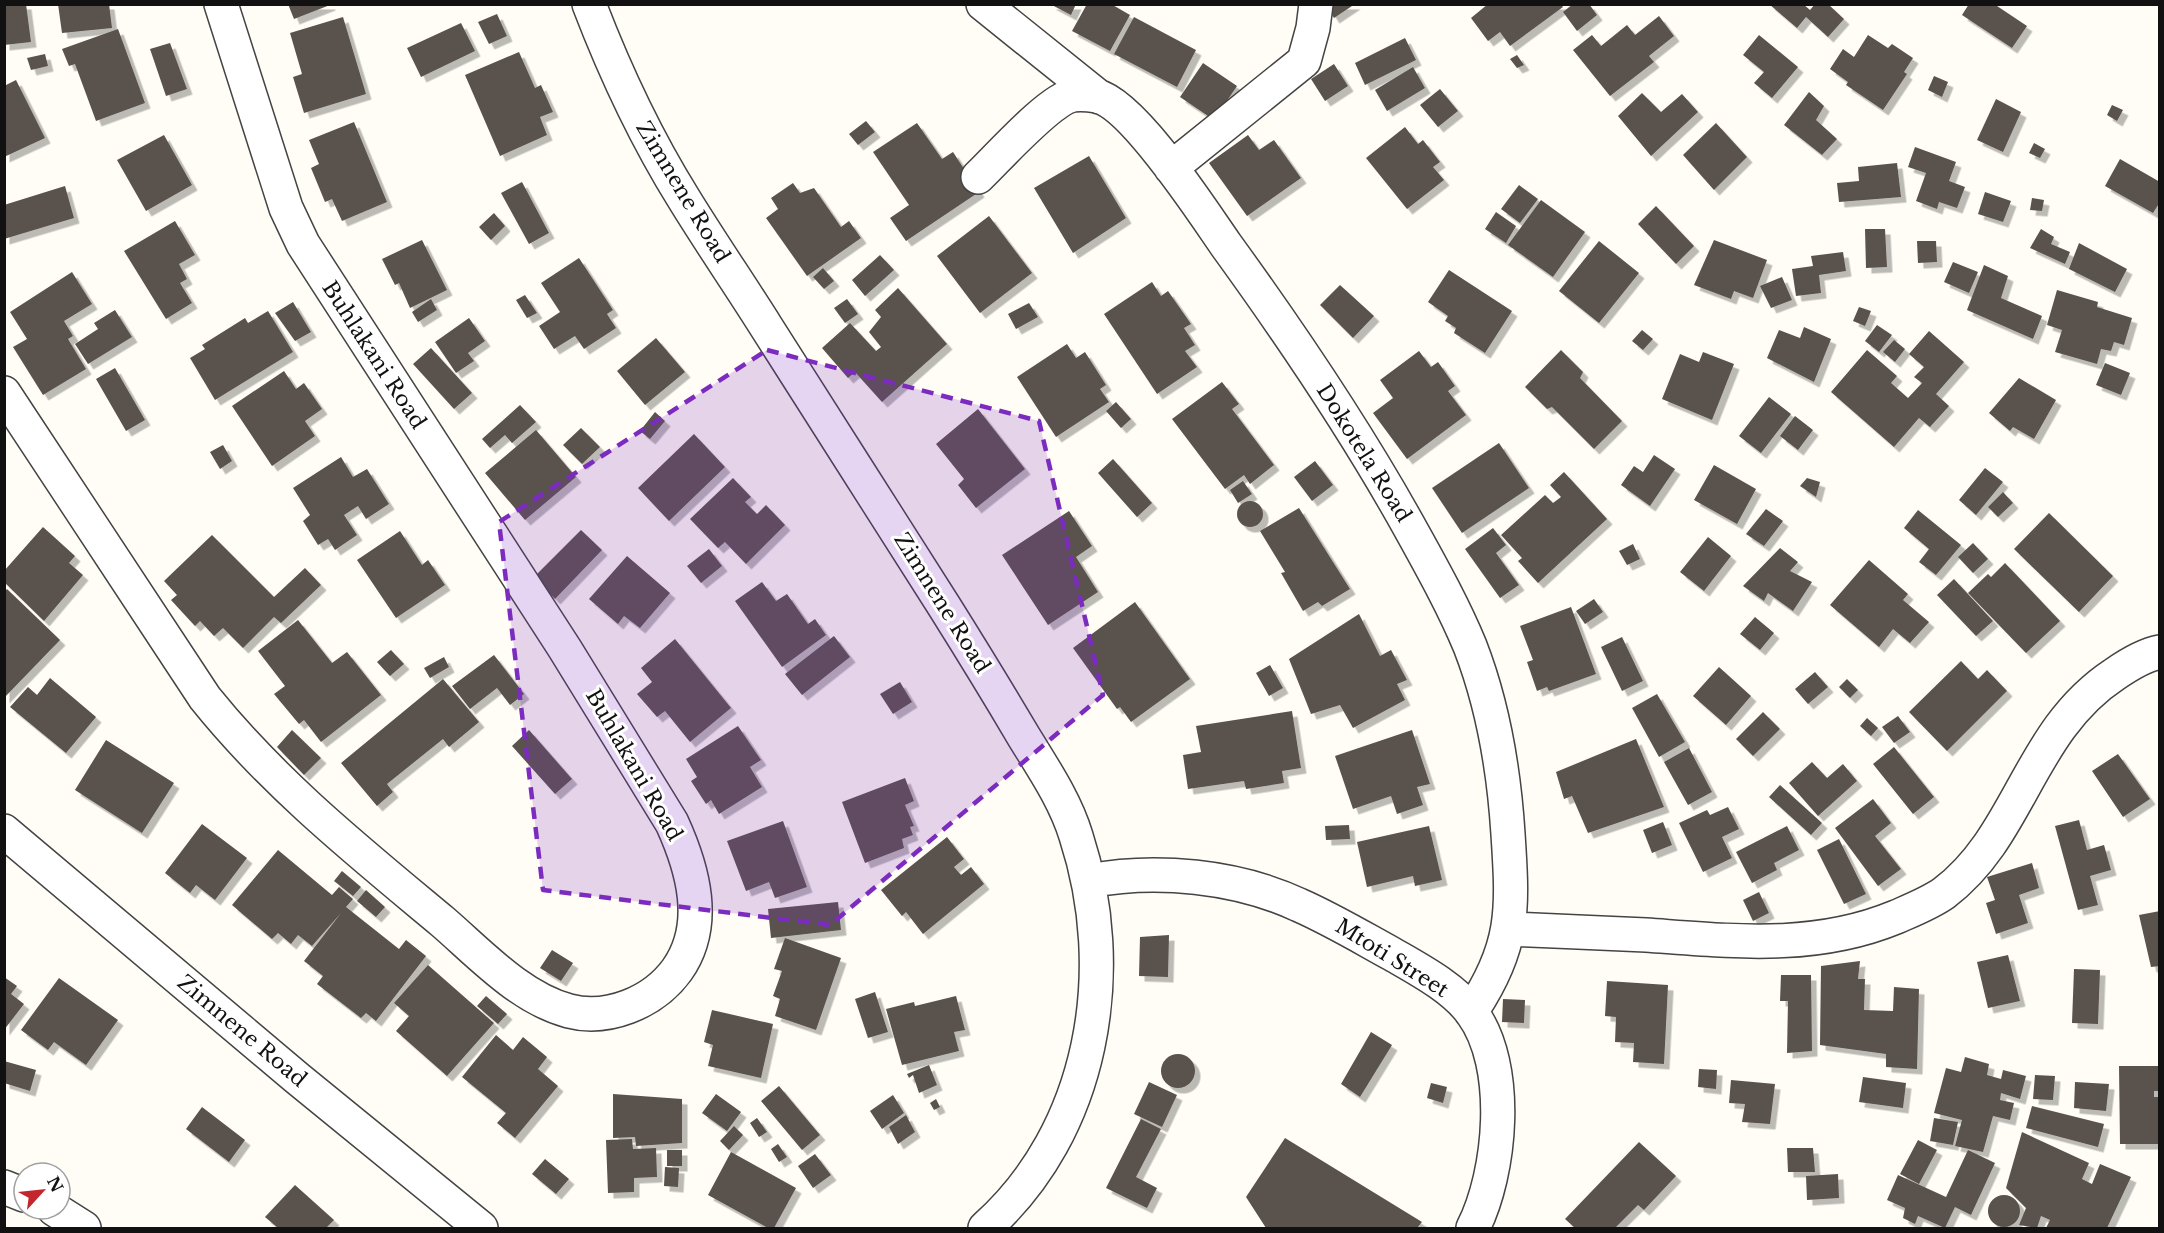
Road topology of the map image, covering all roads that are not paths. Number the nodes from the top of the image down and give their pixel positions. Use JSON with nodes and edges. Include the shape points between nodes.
{"nodes":[{"id":1,"x":221,"y":4,"type":"edge"},
{"id":2,"x":589,"y":4,"type":"edge"},
{"id":3,"x":983,"y":4,"type":"edge"},
{"id":4,"x":1316,"y":4,"type":"edge"},
{"id":5,"x":1099,"y":97,"type":"junction"},
{"id":6,"x":1171,"y":168,"type":"junction"},
{"id":7,"x":978,"y":177,"type":"dead end"},
{"id":8,"x":4,"y":393,"type":"edge"},
{"id":9,"x":2160,"y":652,"type":"edge"},
{"id":10,"x":4,"y":831,"type":"edge"},
{"id":11,"x":1089,"y":881,"type":"junction"},
{"id":12,"x":1510,"y":929,"type":"junction"},
{"id":13,"x":1471,"y":1012,"type":"junction"},
{"id":14,"x":481,"y":1228,"type":"edge"},
{"id":15,"x":985,"y":1228,"type":"edge"},
{"id":16,"x":1473,"y":1228,"type":"edge"}],
"edges":[{"from":1,"to":8,"type":"street","name":"Buhlakani Road","via":[[286,208],[303,244],[565,649],[672,823],[685,852],[696,915],[690,946],[676,971],[637,1003],[590,1016],[567,1011],[521,987],[350,844],[286,787],[205,698]]},
{"from":2,"to":11,"type":"street","name":"Zimnene Road","via":[[628,97],[683,198],[963,635],[1054,786],[1075,832]]},
{"from":3,"to":5,"type":"street","name":"Dokotela Road"},
{"from":4,"to":6,"type":"street","via":[[1304,61]]},
{"from":5,"to":6,"type":"street","name":"Dokotela Road","via":[[1120,110]]},
{"from":5,"to":7,"type":"street","via":[[1074,95],[1055,103]]},
{"from":6,"to":12,"type":"street","name":"Dokotela Road","via":[[1345,419],[1435,572],[1470,647],[1499,752],[1506,802]]},
{"from":9,"to":12,"type":"street","via":[[2098,685],[2071,710],[2049,739],[1991,842],[1973,865],[1944,893],[1915,909],[1837,936],[1797,942]]},
{"from":10,"to":14,"type":"street","name":"Zimnene Road"},
{"from":11,"to":13,"type":"street","name":"Mtoti Street","via":[[1185,877],[1234,883],[1270,894],[1328,918],[1400,959],[1452,994]]},
{"from":11,"to":15,"type":"street","name":"Zimnene Road","via":[[1097,932],[1098,982],[1092,1032],[1080,1081],[1035,1171],[1005,1211]]},
{"from":12,"to":13,"type":"street","name":"Dokotela Road","via":[[1501,959]]},
{"from":13,"to":16,"type":"street","name":"Mtoti Street","via":[[1488,1044],[1493,1065],[1497,1129],[1494,1164]]}]}
